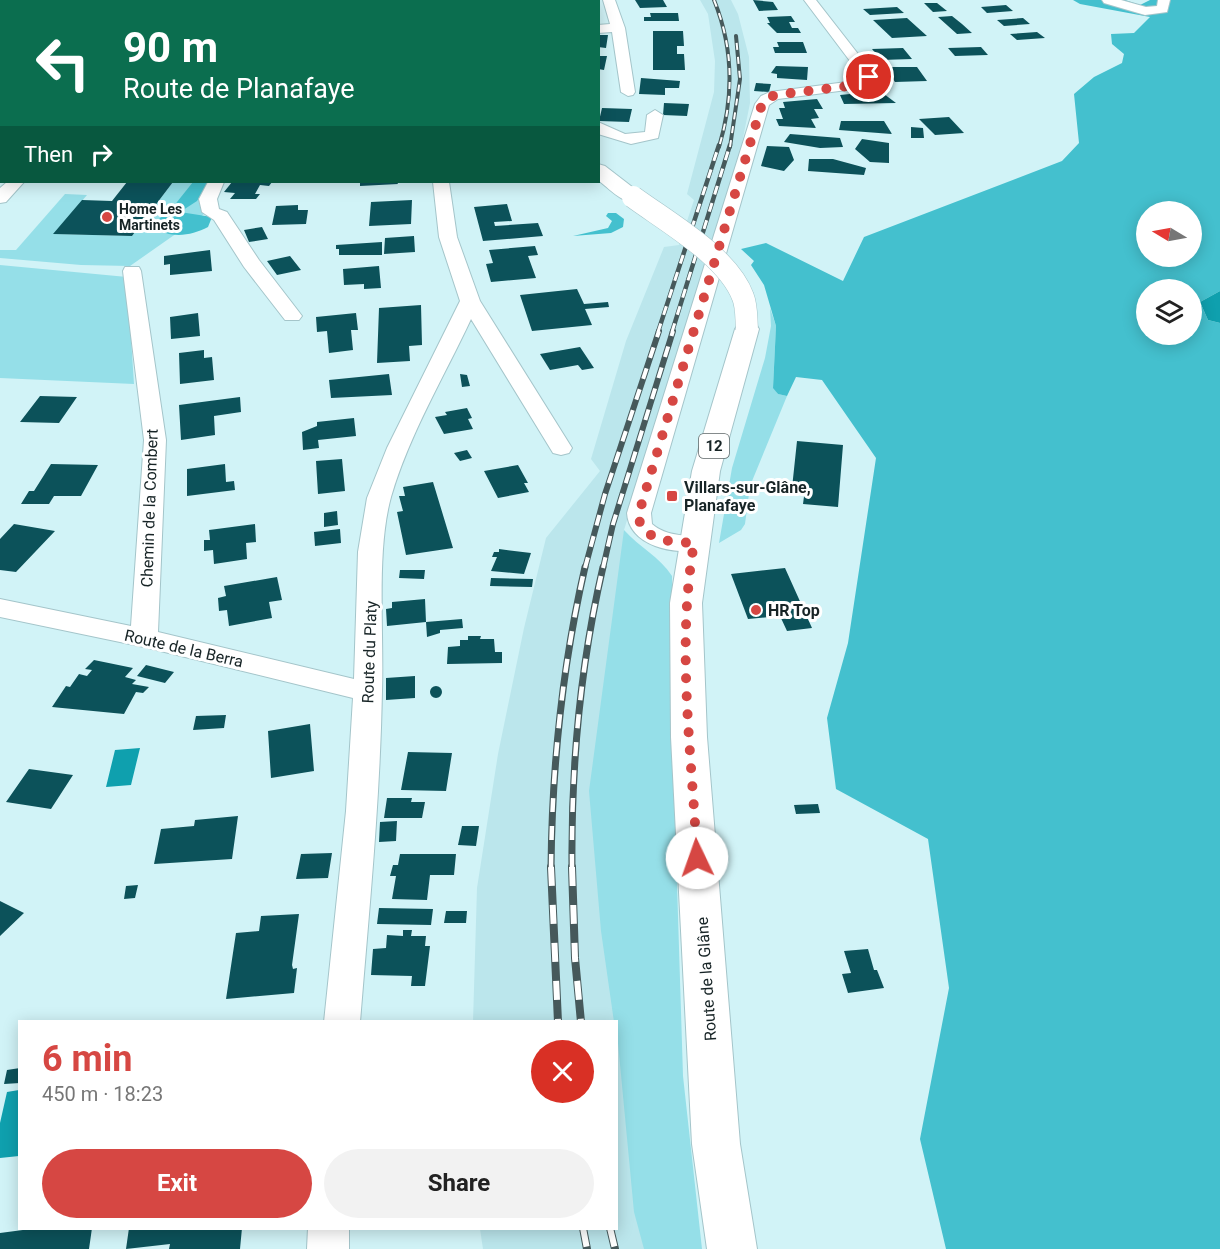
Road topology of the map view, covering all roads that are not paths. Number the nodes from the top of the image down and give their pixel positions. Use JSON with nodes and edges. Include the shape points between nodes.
{"nodes":[{"id":1,"x":609,"y":0,"type":"edge"},
{"id":2,"x":810,"y":0,"type":"edge"},
{"id":3,"x":1108,"y":0,"type":"edge"},
{"id":4,"x":1164,"y":0,"type":"edge"},
{"id":5,"x":618,"y":28,"type":"junction"},
{"id":6,"x":600,"y":29,"type":"edge"},
{"id":7,"x":628,"y":92,"type":"dead end"},
{"id":8,"x":655,"y":115,"type":"dead end"},
{"id":9,"x":600,"y":128,"type":"edge"},
{"id":10,"x":600,"y":172,"type":"edge"},
{"id":11,"x":15,"y":183,"type":"edge"},
{"id":12,"x":216,"y":183,"type":"edge"},
{"id":13,"x":441,"y":183,"type":"edge"},
{"id":14,"x":0,"y":198,"type":"edge"},
{"id":15,"x":132,"y":272,"type":"dead end"},
{"id":16,"x":470,"y":302,"type":"junction"},
{"id":17,"x":292,"y":316,"type":"dead end"},
{"id":18,"x":561,"y":448,"type":"dead end"},
{"id":19,"x":694,"y":543,"type":"junction"},
{"id":20,"x":0,"y":608,"type":"edge"},
{"id":21,"x":144,"y":638,"type":"junction"},
{"id":22,"x":368,"y":692,"type":"junction"},
{"id":23,"x":342,"y":1020,"type":"edge"},
{"id":24,"x":329,"y":1230,"type":"edge"},
{"id":25,"x":328,"y":1249,"type":"edge"},
{"id":26,"x":732,"y":1249,"type":"edge"}],
"edges":[{"from":1,"to":5,"type":"street"},
{"from":2,"to":19,"type":"street","via":[[869,77],[857,85],[775,95],[762,104],[639,513],[640,525],[650,535]]},
{"from":3,"to":4,"type":"street","via":[[1145,11],[1162,9]]},
{"from":5,"to":6,"type":"street"},
{"from":5,"to":7,"type":"street"},
{"from":8,"to":9,"type":"street","via":[[652,135],[645,138],[622,138]]},
{"from":10,"to":19,"type":"main road","name":"Route de la Glâne","number":"12","bridge":true,"via":[[710,256],[727,273],[746,307],[747,329],[706,471]]},
{"from":11,"to":14,"type":"street"},
{"from":12,"to":17,"type":"street","via":[[208,200],[211,212],[221,216]]},
{"from":13,"to":16,"type":"street","via":[[448,237]]},
{"from":15,"to":21,"type":"street","name":"Chemin de la Combert","via":[[155,440]]},
{"from":16,"to":18,"type":"street"},
{"from":16,"to":22,"type":"street","name":"Route du Platy","via":[[398,448],[379,498],[371,552]]},
{"from":19,"to":26,"type":"main road","name":"Route de la Glâne","number":"12","via":[[686,603],[690,737],[717,1144]]},
{"from":20,"to":21,"type":"street","name":"Route de la Berra"},
{"from":21,"to":22,"type":"street","name":"Route de la Berra"},
{"from":22,"to":23,"type":"street","name":"Route du Platy","via":[[362,811]]},
{"from":24,"to":25,"type":"street"}]}
